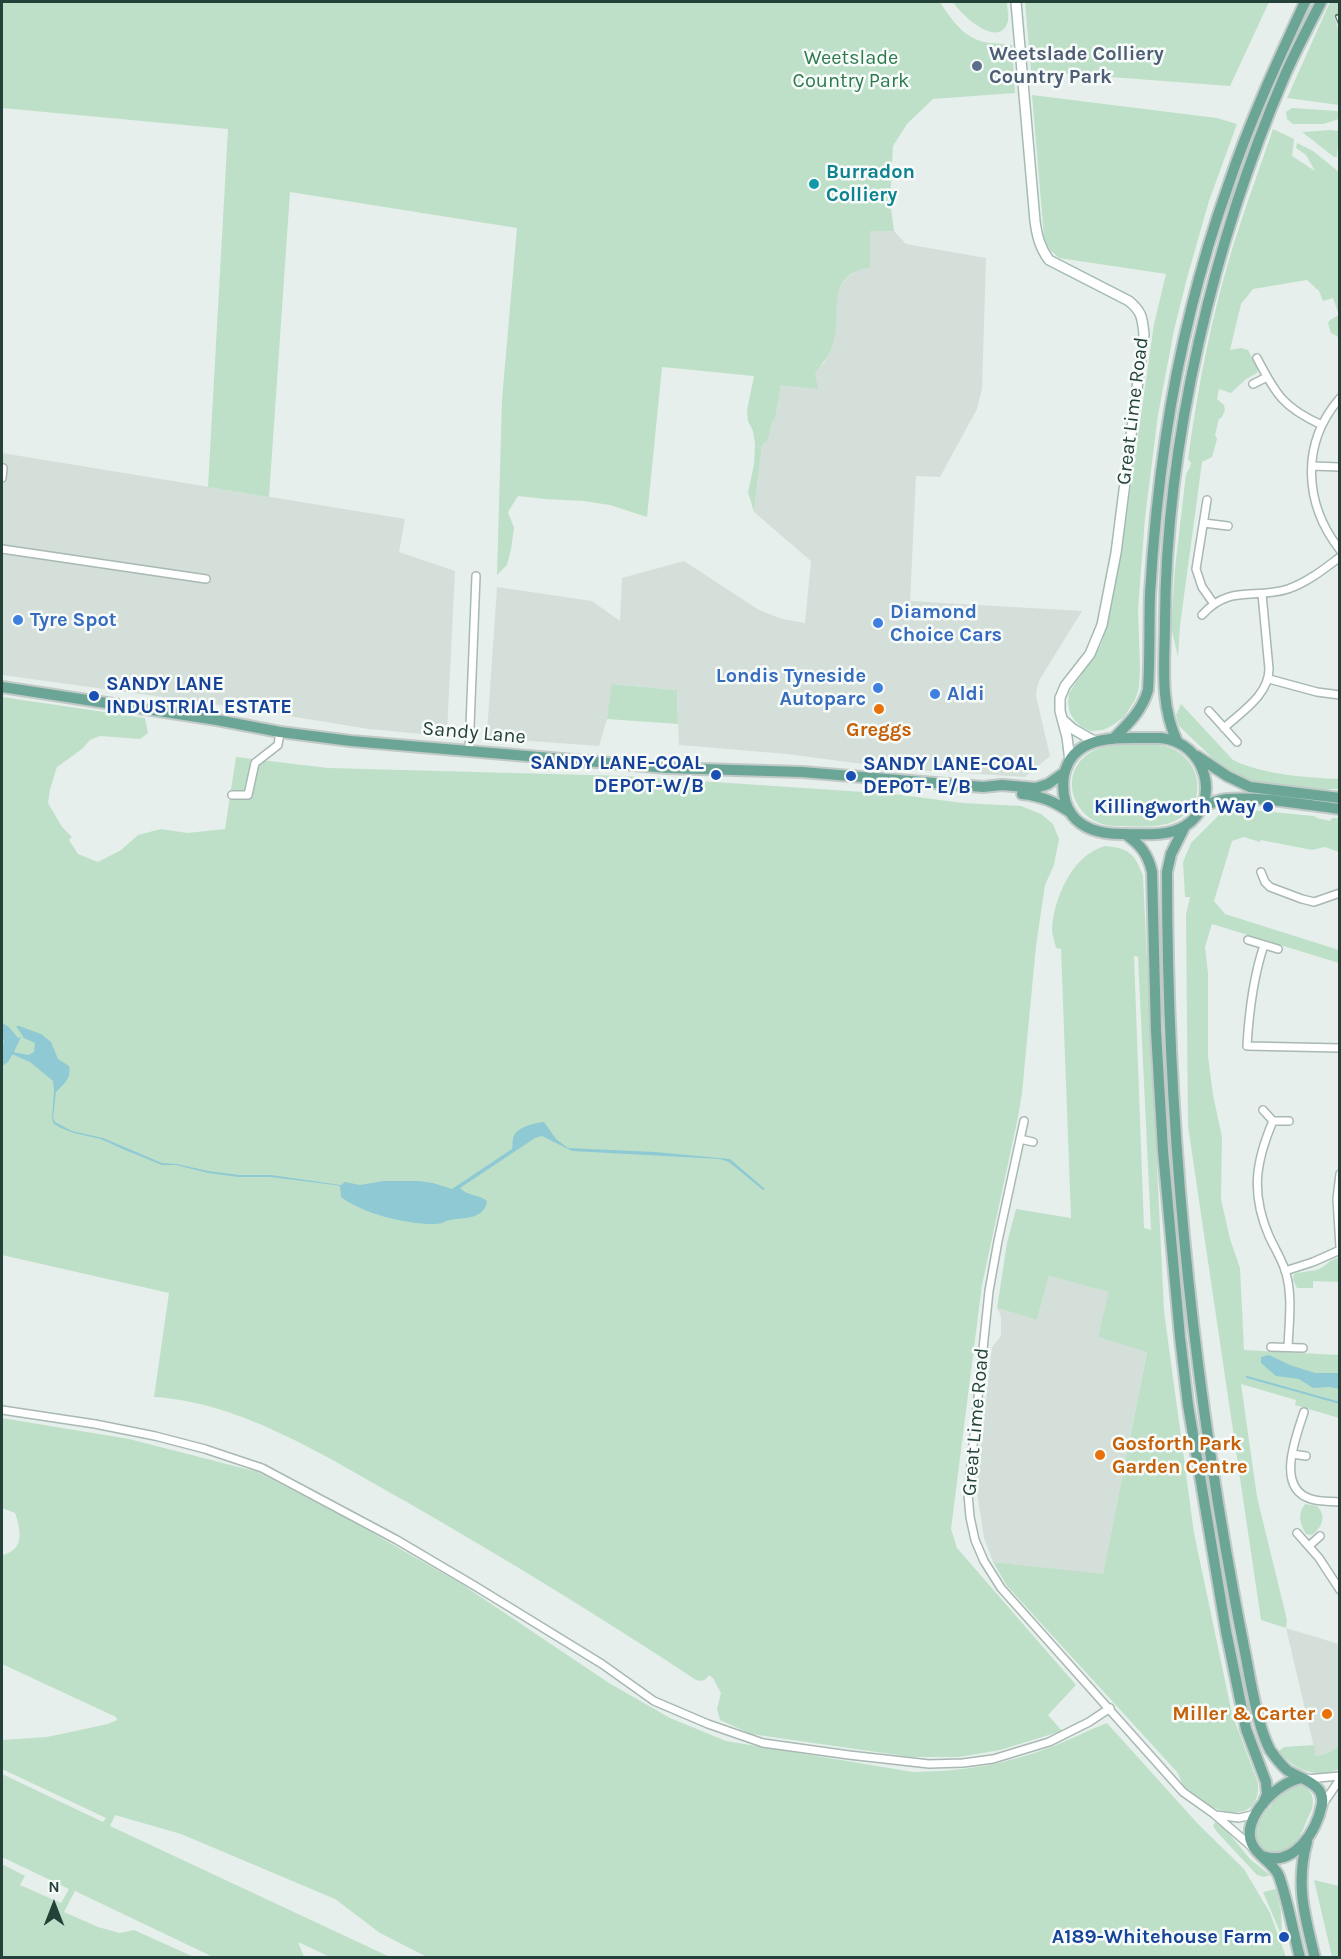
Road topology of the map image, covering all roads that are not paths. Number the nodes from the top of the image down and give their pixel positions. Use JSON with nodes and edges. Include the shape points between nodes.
{"nodes":[{"id":1,"x":1016,"y":2,"type":"edge"},
{"id":2,"x":1305,"y":2,"type":"edge"},
{"id":3,"x":1321,"y":2,"type":"edge"},
{"id":4,"x":1257,"y":358,"type":"dead end"},
{"id":5,"x":1267,"y":376,"type":"junction"},
{"id":6,"x":1253,"y":384,"type":"dead end"},
{"id":7,"x":1340,"y":398,"type":"edge"},
{"id":8,"x":1322,"y":425,"type":"junction"},
{"id":9,"x":1312,"y":465,"type":"junction"},
{"id":10,"x":1340,"y":467,"type":"edge"},
{"id":11,"x":3,"y":468,"type":"edge"},
{"id":12,"x":2,"y":478,"type":"edge"},
{"id":13,"x":1207,"y":500,"type":"dead end"},
{"id":14,"x":1204,"y":523,"type":"junction"},
{"id":15,"x":1228,"y":526,"type":"dead end"},
{"id":16,"x":2,"y":549,"type":"edge"},
{"id":17,"x":1340,"y":550,"type":"edge"},
{"id":18,"x":1340,"y":557,"type":"edge"},
{"id":19,"x":476,"y":576,"type":"dead end"},
{"id":20,"x":206,"y":579,"type":"dead end"},
{"id":21,"x":1262,"y":594,"type":"junction"},
{"id":22,"x":1214,"y":604,"type":"junction"},
{"id":23,"x":1202,"y":615,"type":"dead end"},
{"id":24,"x":1269,"y":679,"type":"junction"},
{"id":25,"x":2,"y":687,"type":"edge"},
{"id":26,"x":1340,"y":695,"type":"edge"},
{"id":27,"x":1209,"y":711,"type":"dead end"},
{"id":28,"x":1063,"y":720,"type":"junction"},
{"id":29,"x":1224,"y":728,"type":"junction"},
{"id":30,"x":280,"y":732,"type":"junction"},
{"id":31,"x":1113,"y":739,"type":"junction"},
{"id":32,"x":1094,"y":741,"type":"junction"},
{"id":33,"x":1177,"y":741,"type":"junction"},
{"id":34,"x":1237,"y":742,"type":"dead end"},
{"id":35,"x":469,"y":751,"type":"junction"},
{"id":36,"x":1196,"y":756,"type":"junction"},
{"id":37,"x":1070,"y":761,"type":"junction"},
{"id":38,"x":1065,"y":772,"type":"junction"},
{"id":39,"x":983,"y":787,"type":"junction"},
{"id":40,"x":232,"y":795,"type":"dead end"},
{"id":41,"x":1340,"y":798,"type":"edge"},
{"id":42,"x":1200,"y":808,"type":"junction"},
{"id":43,"x":1340,"y":809,"type":"edge"},
{"id":44,"x":1071,"y":814,"type":"junction"},
{"id":45,"x":1185,"y":826,"type":"junction"},
{"id":46,"x":1125,"y":834,"type":"junction"},
{"id":47,"x":1261,"y":872,"type":"dead end"},
{"id":48,"x":1340,"y":893,"type":"edge"},
{"id":49,"x":1248,"y":940,"type":"dead end"},
{"id":50,"x":1264,"y":945,"type":"junction"},
{"id":51,"x":1278,"y":949,"type":"dead end"},
{"id":52,"x":1340,"y":1048,"type":"edge"},
{"id":53,"x":1263,"y":1110,"type":"dead end"},
{"id":54,"x":1024,"y":1121,"type":"dead end"},
{"id":55,"x":1273,"y":1121,"type":"junction"},
{"id":56,"x":1289,"y":1121,"type":"dead end"},
{"id":57,"x":1020,"y":1139,"type":"junction"},
{"id":58,"x":1033,"y":1142,"type":"dead end"},
{"id":59,"x":1340,"y":1174,"type":"edge"},
{"id":60,"x":1340,"y":1248,"type":"edge"},
{"id":61,"x":1285,"y":1271,"type":"junction"},
{"id":62,"x":1271,"y":1347,"type":"dead end"},
{"id":63,"x":1288,"y":1347,"type":"junction"},
{"id":64,"x":1303,"y":1348,"type":"dead end"},
{"id":65,"x":2,"y":1410,"type":"edge"},
{"id":66,"x":1304,"y":1412,"type":"dead end"},
{"id":67,"x":1292,"y":1454,"type":"junction"},
{"id":68,"x":1306,"y":1456,"type":"dead end"},
{"id":69,"x":1340,"y":1502,"type":"edge"},
{"id":70,"x":1298,"y":1533,"type":"dead end"},
{"id":71,"x":1320,"y":1536,"type":"dead end"},
{"id":72,"x":1309,"y":1546,"type":"junction"},
{"id":73,"x":1340,"y":1590,"type":"edge"},
{"id":74,"x":1110,"y":1708,"type":"junction"},
{"id":75,"x":1340,"y":1777,"type":"edge"},
{"id":76,"x":1304,"y":1778,"type":"junction"},
{"id":77,"x":1263,"y":1804,"type":"junction"},
{"id":78,"x":1319,"y":1813,"type":"junction"},
{"id":79,"x":1214,"y":1814,"type":"junction"},
{"id":80,"x":1256,"y":1814,"type":"junction"},
{"id":81,"x":1309,"y":1836,"type":"junction"},
{"id":82,"x":1259,"y":1853,"type":"junction"},
{"id":83,"x":1300,"y":1958,"type":"edge"},
{"id":84,"x":1315,"y":1958,"type":"edge"}],
"edges":[{"from":1,"to":28,"type":"main road","name":"Great Lime Road","via":[[1035,221],[1042,250],[1050,260],[1140,309],[1143,328],[1116,553],[1102,625],[1090,654],[1062,692]]},
{"from":2,"to":31,"type":"main road","via":[[1272,71],[1209,242],[1166,435],[1150,594],[1148,690],[1136,716]]},
{"from":3,"to":33,"type":"main road","via":[[1286,75],[1242,189],[1201,336],[1181,437],[1165,595],[1165,704]]},
{"from":4,"to":5,"type":"street"},
{"from":5,"to":6,"type":"street"},
{"from":5,"to":8,"type":"street","via":[[1291,408]]},
{"from":7,"to":8,"type":"street"},
{"from":8,"to":9,"type":"street"},
{"from":9,"to":10,"type":"street"},
{"from":9,"to":17,"type":"street","via":[[1317,511]]},
{"from":11,"to":12,"type":"street"},
{"from":13,"to":14,"type":"street"},
{"from":14,"to":15,"type":"street"},
{"from":14,"to":22,"type":"street","via":[[1197,573]]},
{"from":16,"to":20,"type":"street"},
{"from":18,"to":21,"type":"street","via":[[1297,585]]},
{"from":19,"to":35,"type":"street"},
{"from":21,"to":22,"type":"street","via":[[1234,595]]},
{"from":21,"to":24,"type":"street"},
{"from":22,"to":23,"type":"street"},
{"from":24,"to":26,"type":"street"},
{"from":24,"to":29,"type":"street","via":[[1261,693]]},
{"from":25,"to":30,"type":"main road","name":"Sandy Lane"},
{"from":27,"to":29,"type":"street"},
{"from":28,"to":32,"type":"main road"},
{"from":28,"to":37,"type":"main road","name":"Great Lime Road"},
{"from":29,"to":34,"type":"street"},
{"from":30,"to":35,"type":"main road","name":"Sandy Lane"},
{"from":30,"to":40,"type":"street","via":[[278,745],[255,763],[248,795]]},
{"from":31,"to":32,"type":"main road"},
{"from":31,"to":33,"type":"main road"},
{"from":32,"to":37,"type":"main road","via":[[1078,750]]},
{"from":33,"to":36,"type":"main road"},
{"from":35,"to":39,"type":"main road","name":"Sandy Lane","via":[[668,768],[802,772]]},
{"from":36,"to":41,"type":"main road","via":[[1250,787]]},
{"from":36,"to":42,"type":"main road","via":[[1206,783]]},
{"from":37,"to":38,"type":"main road"},
{"from":38,"to":39,"type":"main road","name":"Sandy Lane","via":[[1036,788]]},
{"from":38,"to":44,"type":"main road","via":[[1063,791]]},
{"from":39,"to":44,"type":"main road","name":"Sandy Lane","via":[[1041,797]]},
{"from":42,"to":43,"type":"main road","via":[[1227,799]]},
{"from":42,"to":45,"type":"main road"},
{"from":44,"to":46,"type":"main road","via":[[1090,828]]},
{"from":45,"to":46,"type":"main road","via":[[1166,832]]},
{"from":45,"to":76,"type":"main road","via":[[1171,854],[1167,875],[1178,1155],[1197,1348],[1222,1529],[1257,1712],[1272,1753],[1283,1766]]},
{"from":46,"to":77,"type":"main road","via":[[1146,854],[1152,872],[1163,1151],[1188,1405],[1230,1654],[1246,1729],[1266,1782]]},
{"from":47,"to":48,"type":"street","via":[[1262,884],[1314,902]]},
{"from":49,"to":50,"type":"street"},
{"from":50,"to":51,"type":"street"},
{"from":50,"to":52,"type":"street","via":[[1255,971],[1246,1046]]},
{"from":53,"to":55,"type":"street"},
{"from":54,"to":57,"type":"street","name":"Great Lime Road"},
{"from":55,"to":56,"type":"street"},
{"from":55,"to":61,"type":"street","via":[[1259,1163],[1256,1189],[1262,1215]]},
{"from":57,"to":58,"type":"street"},
{"from":57,"to":74,"type":"street","name":"Great Lime Road","via":[[984,1324],[969,1480],[970,1517],[978,1549],[1001,1588]]},
{"from":59,"to":60,"type":"street"},
{"from":60,"to":61,"type":"street"},
{"from":61,"to":63,"type":"street","via":[[1290,1305]]},
{"from":62,"to":63,"type":"street"},
{"from":63,"to":64,"type":"street"},
{"from":65,"to":74,"type":"street","via":[[155,1436],[262,1468],[475,1586],[602,1664],[654,1701],[763,1743],[929,1764],[963,1763],[993,1759],[1049,1742]]},
{"from":66,"to":67,"type":"street"},
{"from":67,"to":68,"type":"street"},
{"from":67,"to":69,"type":"street","via":[[1291,1479],[1297,1491],[1310,1499]]},
{"from":70,"to":72,"type":"street"},
{"from":71,"to":72,"type":"street"},
{"from":72,"to":73,"type":"street"},
{"from":74,"to":79,"type":"street","name":"Great Lime Road","via":[[1183,1792]]},
{"from":75,"to":76,"type":"street"},
{"from":75,"to":78,"type":"street"},
{"from":76,"to":77,"type":"main road","via":[[1285,1783]]},
{"from":76,"to":78,"type":"main road","via":[[1320,1793]]},
{"from":77,"to":80,"type":"main road"},
{"from":78,"to":81,"type":"main road"},
{"from":79,"to":80,"type":"street","via":[[1234,1818]]},
{"from":79,"to":82,"type":"street","name":"Great Lime Road"},
{"from":80,"to":82,"type":"main road","via":[[1249,1833]]},
{"from":81,"to":82,"type":"main road","via":[[1290,1855],[1278,1858]]},
{"from":81,"to":84,"type":"main road","via":[[1301,1891]]},
{"from":82,"to":83,"type":"main road","via":[[1279,1876]]}]}
